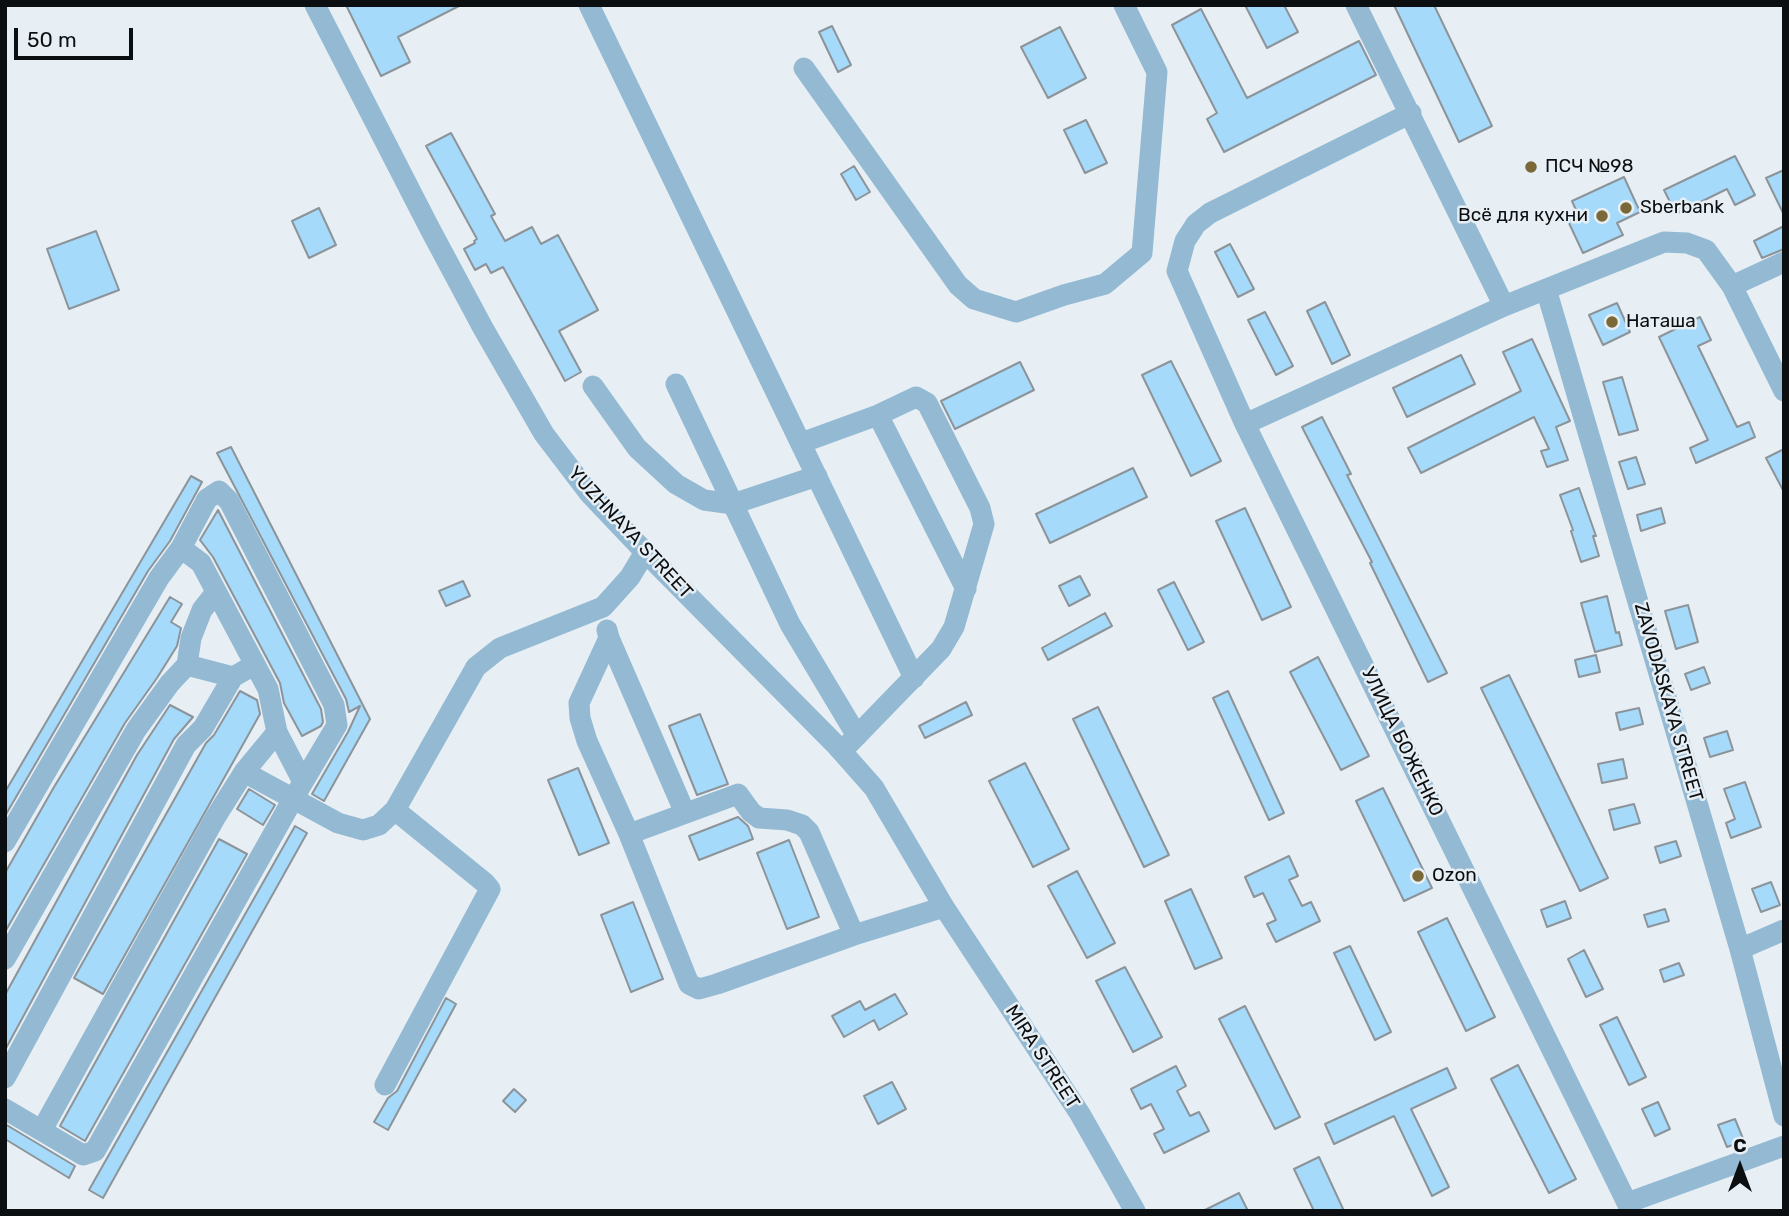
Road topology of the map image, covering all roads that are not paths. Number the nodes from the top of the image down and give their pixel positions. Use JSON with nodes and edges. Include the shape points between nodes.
{"nodes":[{"id":1,"x":315,"y":5,"type":"edge"},
{"id":2,"x":589,"y":5,"type":"edge"},
{"id":3,"x":1124,"y":5,"type":"edge"},
{"id":4,"x":1356,"y":5,"type":"edge"},
{"id":5,"x":804,"y":68,"type":"dead end"},
{"id":6,"x":1411,"y":113,"type":"junction"},
{"id":7,"x":1784,"y":262,"type":"edge"},
{"id":8,"x":1731,"y":286,"type":"junction"},
{"id":9,"x":1546,"y":289,"type":"junction"},
{"id":10,"x":1504,"y":306,"type":"junction"},
{"id":11,"x":676,"y":384,"type":"dead end"},
{"id":12,"x":593,"y":386,"type":"dead end"},
{"id":13,"x":1784,"y":391,"type":"edge"},
{"id":14,"x":878,"y":415,"type":"junction"},
{"id":15,"x":1245,"y":424,"type":"junction"},
{"id":16,"x":801,"y":443,"type":"junction"},
{"id":17,"x":817,"y":476,"type":"junction"},
{"id":18,"x":733,"y":503,"type":"junction"},
{"id":19,"x":181,"y":548,"type":"junction"},
{"id":20,"x":645,"y":552,"type":"junction"},
{"id":21,"x":966,"y":589,"type":"junction"},
{"id":22,"x":216,"y":592,"type":"junction"},
{"id":23,"x":603,"y":607,"type":"junction"},
{"id":24,"x":609,"y":638,"type":"junction"},
{"id":25,"x":187,"y":665,"type":"junction"},
{"id":26,"x":254,"y":665,"type":"junction"},
{"id":27,"x":233,"y":677,"type":"junction"},
{"id":28,"x":914,"y":678,"type":"junction"},
{"id":29,"x":277,"y":732,"type":"junction"},
{"id":30,"x":850,"y":744,"type":"junction"},
{"id":31,"x":244,"y":772,"type":"junction"},
{"id":32,"x":298,"y":790,"type":"junction"},
{"id":33,"x":395,"y":810,"type":"junction"},
{"id":34,"x":685,"y":813,"type":"junction"},
{"id":35,"x":629,"y":834,"type":"junction"},
{"id":36,"x":5,"y":842,"type":"edge"},
{"id":37,"x":944,"y":907,"type":"junction"},
{"id":38,"x":1784,"y":930,"type":"edge"},
{"id":39,"x":854,"y":935,"type":"junction"},
{"id":40,"x":1740,"y":949,"type":"junction"},
{"id":41,"x":5,"y":959,"type":"edge"},
{"id":42,"x":5,"y":1078,"type":"edge"},
{"id":43,"x":386,"y":1085,"type":"dead end"},
{"id":44,"x":5,"y":1109,"type":"edge"},
{"id":45,"x":1784,"y":1116,"type":"edge"},
{"id":46,"x":41,"y":1130,"type":"junction"},
{"id":47,"x":1784,"y":1146,"type":"edge"},
{"id":48,"x":1629,"y":1207,"type":"edge"},
{"id":49,"x":1135,"y":1211,"type":"edge"}],
"edges":[{"from":1,"to":20,"type":"street","name":"YUZHNAYA STREET","via":[[430,229],[544,434],[589,493]]},
{"from":2,"to":16,"type":"street"},
{"from":3,"to":5,"type":"street","via":[[1157,72],[1142,253],[1105,284],[1016,312],[974,299],[958,285]]},
{"from":4,"to":6,"type":"street"},
{"from":6,"to":10,"type":"street"},
{"from":6,"to":15,"type":"street","name":"УЛИЦА БОЖЕНКО","via":[[1210,213],[1185,241],[1177,271]]},
{"from":7,"to":8,"type":"street"},
{"from":8,"to":9,"type":"street","via":[[1706,250],[1664,242]]},
{"from":8,"to":13,"type":"street"},
{"from":9,"to":10,"type":"street"},
{"from":9,"to":40,"type":"street","name":"ZAVODASKAYA STREET"},
{"from":10,"to":15,"type":"street"},
{"from":11,"to":18,"type":"street"},
{"from":12,"to":18,"type":"street","via":[[637,448],[676,484],[704,500]]},
{"from":14,"to":16,"type":"street"},
{"from":14,"to":21,"type":"street"},
{"from":14,"to":21,"type":"street","via":[[916,397],[927,403],[984,524]]},
{"from":15,"to":48,"type":"street","name":"УЛИЦА БОЖЕНКО"},
{"from":16,"to":17,"type":"street"},
{"from":17,"to":18,"type":"street"},
{"from":17,"to":28,"type":"street"},
{"from":18,"to":30,"type":"street"},
{"from":19,"to":22,"type":"street","via":[[201,563]]},
{"from":19,"to":32,"type":"street","via":[[207,499],[219,491],[229,501],[334,705],[337,725]]},
{"from":19,"to":36,"type":"street"},
{"from":20,"to":23,"type":"street"},
{"from":20,"to":30,"type":"street","name":"YUZHNAYA STREET"},
{"from":21,"to":28,"type":"street","via":[[954,627]]},
{"from":22,"to":25,"type":"street","via":[[198,619]]},
{"from":22,"to":26,"type":"street"},
{"from":23,"to":24,"type":"street"},
{"from":23,"to":33,"type":"street","via":[[500,648],[476,667]]},
{"from":24,"to":34,"type":"street"},
{"from":24,"to":35,"type":"street","via":[[579,703],[580,718]]},
{"from":25,"to":27,"type":"street"},
{"from":25,"to":41,"type":"street","via":[[135,730]]},
{"from":26,"to":27,"type":"street"},
{"from":26,"to":29,"type":"street","via":[[268,689]]},
{"from":27,"to":42,"type":"street","via":[[203,728],[186,745]]},
{"from":28,"to":30,"type":"street"},
{"from":29,"to":31,"type":"street"},
{"from":29,"to":32,"type":"street"},
{"from":30,"to":37,"type":"street","name":"YUZHNAYA STREET"},
{"from":31,"to":32,"type":"street"},
{"from":31,"to":46,"type":"street"},
{"from":32,"to":33,"type":"street","via":[[338,822],[363,831],[379,825]]},
{"from":32,"to":46,"type":"street","via":[[95,1151],[83,1155]]},
{"from":33,"to":43,"type":"street","via":[[491,889]]},
{"from":34,"to":35,"type":"street"},
{"from":34,"to":39,"type":"street","via":[[738,794],[759,818],[802,825],[810,832]]},
{"from":35,"to":39,"type":"street","via":[[689,984],[699,989]]},
{"from":37,"to":39,"type":"street"},
{"from":37,"to":49,"type":"street","name":"MIRA STREET","via":[[1080,1114]]},
{"from":38,"to":40,"type":"street"},
{"from":40,"to":45,"type":"street","name":"ZAVODASKAYA STREET"},
{"from":44,"to":46,"type":"street"},
{"from":47,"to":48,"type":"street"}]}
